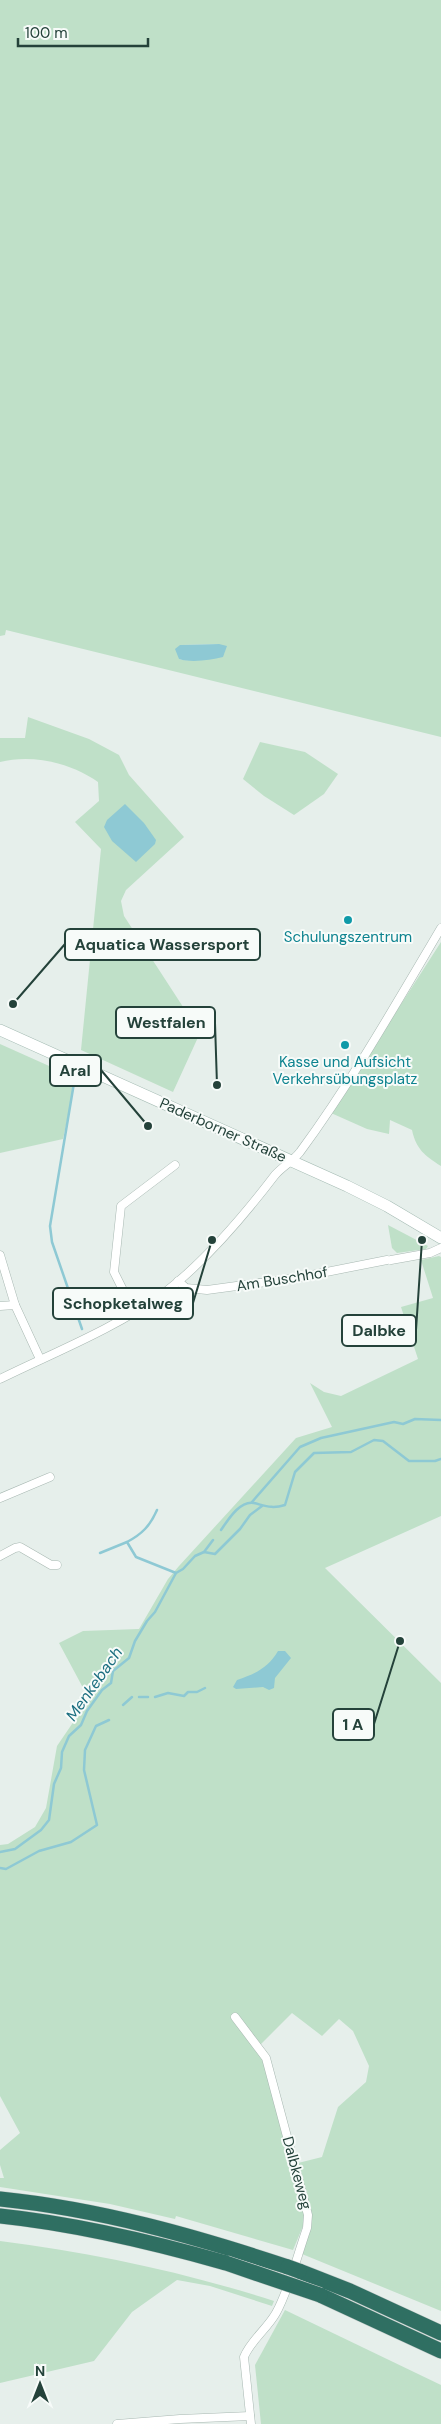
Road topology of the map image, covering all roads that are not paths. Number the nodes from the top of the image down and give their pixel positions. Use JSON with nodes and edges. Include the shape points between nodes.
{"nodes":[{"id":1,"x":441,"y":928,"type":"edge"},
{"id":2,"x":0,"y":1030,"type":"edge"},
{"id":3,"x":291,"y":1160,"type":"junction"},
{"id":4,"x":175,"y":1165,"type":"dead end"},
{"id":5,"x":441,"y":1238,"type":"edge"},
{"id":6,"x":441,"y":1248,"type":"edge"},
{"id":7,"x":0,"y":1255,"type":"edge"},
{"id":8,"x":178,"y":1281,"type":"junction"},
{"id":9,"x":15,"y":1305,"type":"junction"},
{"id":10,"x":0,"y":1306,"type":"edge"},
{"id":11,"x":134,"y":1312,"type":"junction"},
{"id":12,"x":40,"y":1359,"type":"junction"},
{"id":13,"x":0,"y":1379,"type":"edge"},
{"id":14,"x":50,"y":1477,"type":"dead end"},
{"id":15,"x":0,"y":1498,"type":"edge"},
{"id":16,"x":0,"y":1556,"type":"edge"},
{"id":17,"x":57,"y":1565,"type":"dead end"},
{"id":18,"x":235,"y":2017,"type":"dead end"},
{"id":19,"x":0,"y":2199,"type":"edge"},
{"id":20,"x":0,"y":2216,"type":"edge"},
{"id":21,"x":441,"y":2333,"type":"edge"},
{"id":22,"x":441,"y":2351,"type":"edge"},
{"id":23,"x":251,"y":2420,"type":"edge"},
{"id":24,"x":154,"y":2422,"type":"edge"},
{"id":25,"x":117,"y":2424,"type":"edge"}],
"edges":[{"from":1,"to":3,"type":"street","via":[[366,1052],[299,1154]]},
{"from":2,"to":3,"type":"main road","name":"Paderborner Straße"},
{"from":3,"to":5,"type":"main road","name":"Paderborner Straße","via":[[387,1206]]},
{"from":3,"to":8,"type":"street"},
{"from":4,"to":11,"type":"street","via":[[121,1206],[114,1272]]},
{"from":6,"to":8,"type":"street","name":"Am Buschhof","via":[[430,1253],[296,1278],[207,1290],[186,1288]]},
{"from":7,"to":9,"type":"street"},
{"from":8,"to":11,"type":"street"},
{"from":9,"to":10,"type":"street"},
{"from":9,"to":12,"type":"street"},
{"from":11,"to":12,"type":"street"},
{"from":12,"to":13,"type":"street"},
{"from":14,"to":15,"type":"street"},
{"from":16,"to":17,"type":"street","via":[[20,1547],[51,1565]]},
{"from":18,"to":23,"type":"street","name":"Dalbkeweg","via":[[266,2058],[308,2215],[307,2228],[278,2310],[248,2347],[244,2357]]},
{"from":19,"to":21,"type":"highway","via":[[96,2214],[175,2232],[294,2269]]},
{"from":20,"to":22,"type":"highway","bridge":true,"via":[[97,2231],[226,2264],[320,2295]]},
{"from":23,"to":24,"type":"street"},
{"from":24,"to":25,"type":"street"}]}
